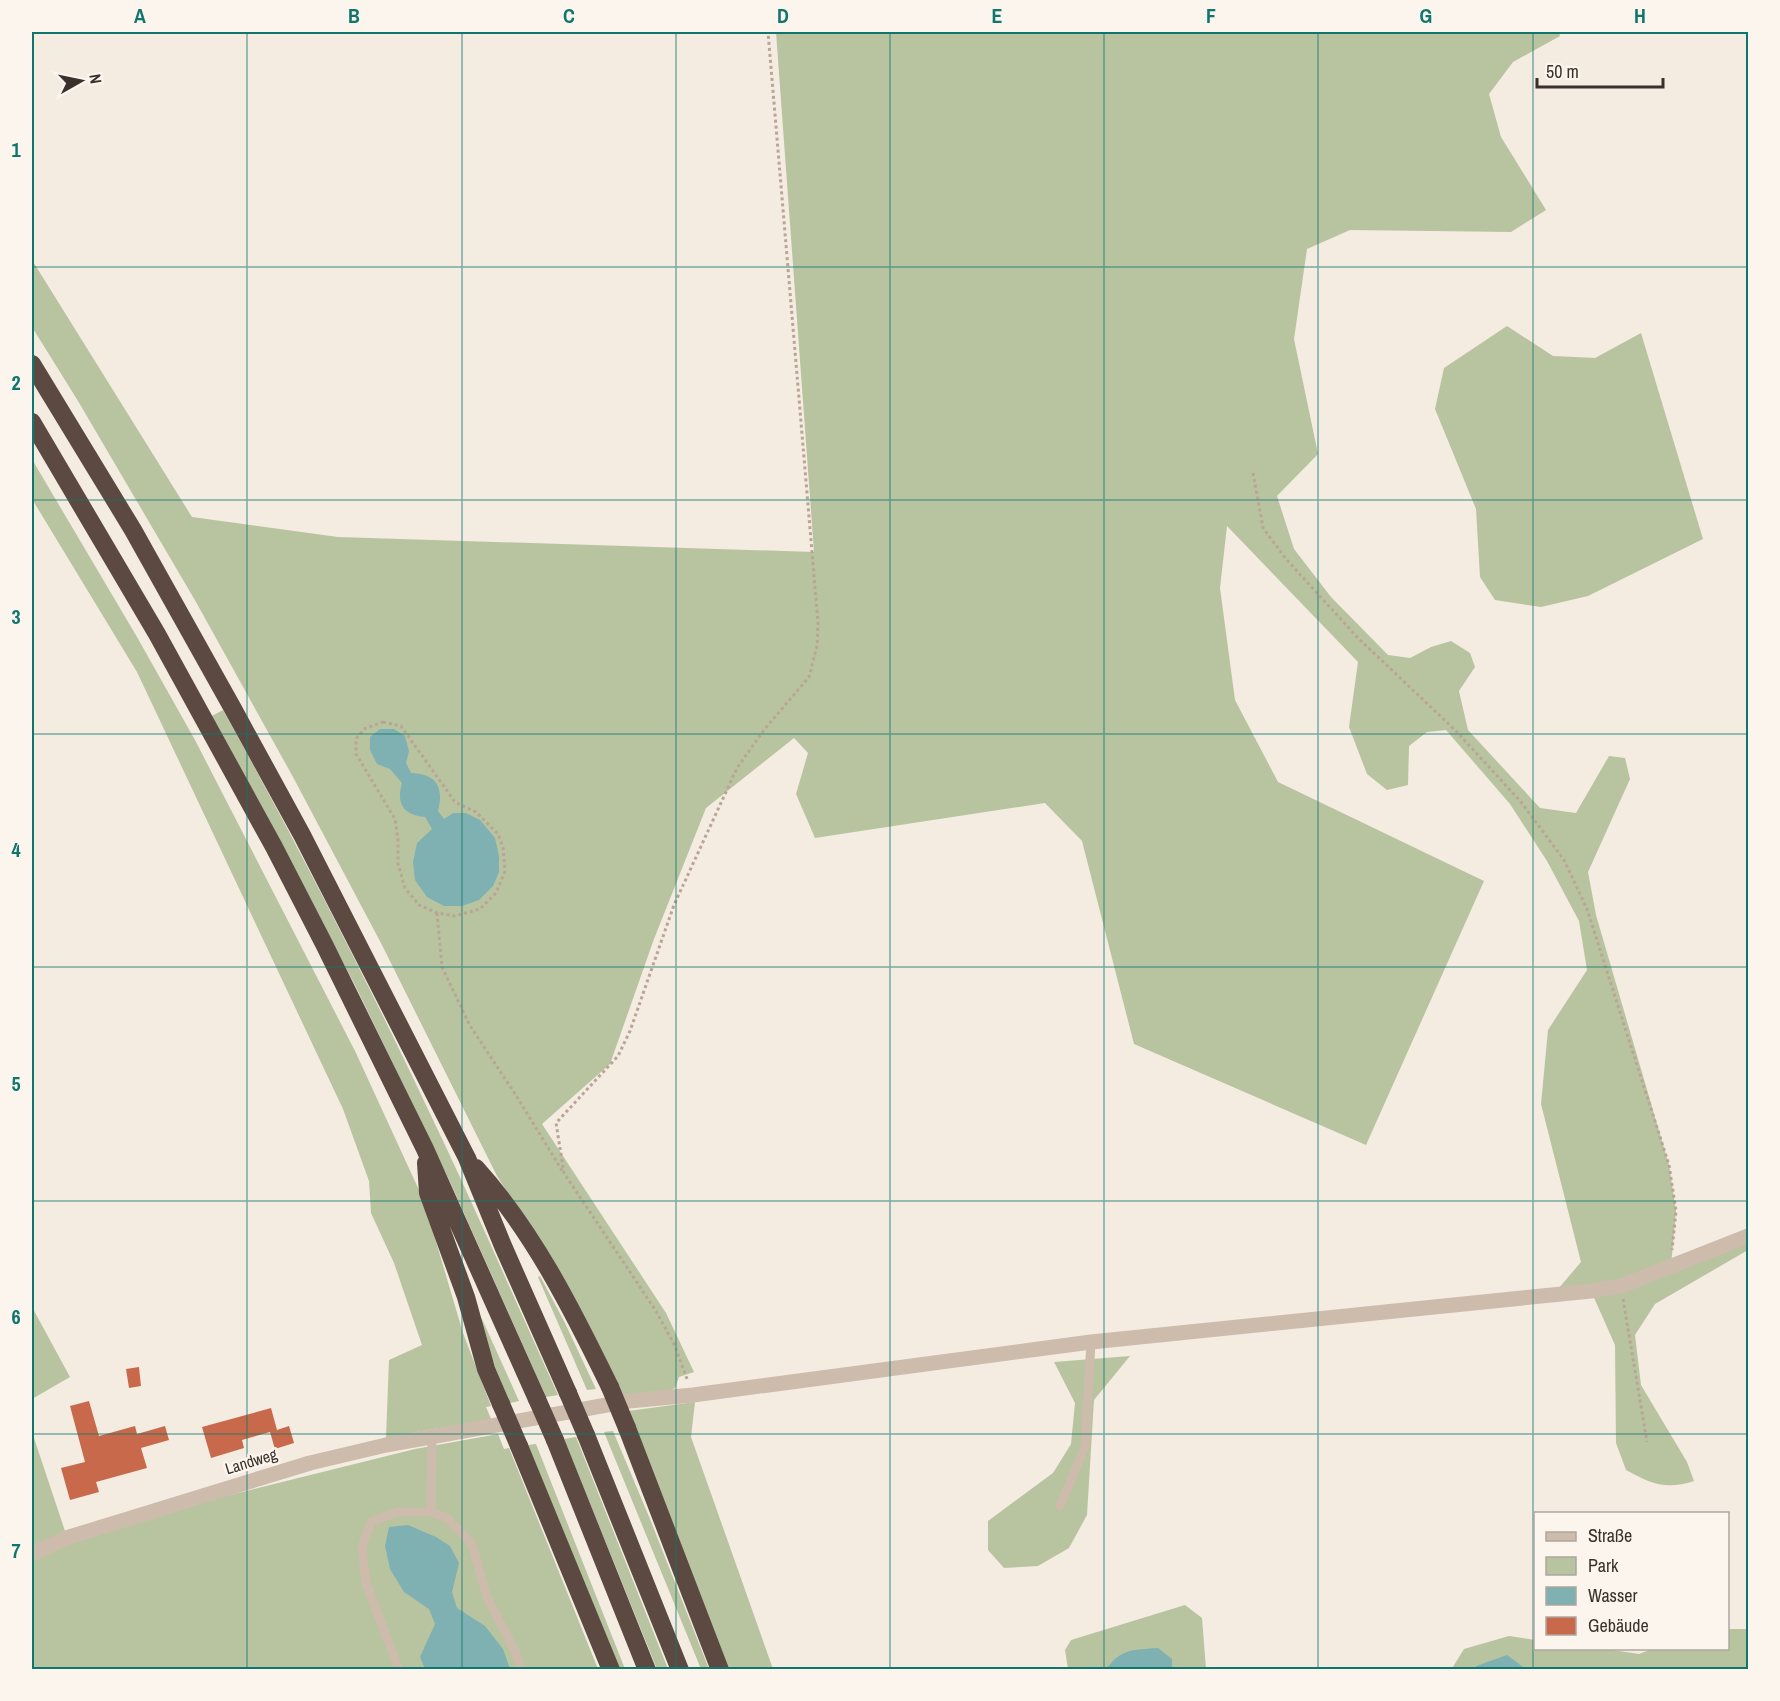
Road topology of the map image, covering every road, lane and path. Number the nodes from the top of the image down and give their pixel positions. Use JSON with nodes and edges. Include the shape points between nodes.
{"nodes":[{"id":1,"x":768,"y":32,"type":"edge"},
{"id":2,"x":32,"y":364,"type":"edge"},
{"id":3,"x":32,"y":422,"type":"edge"},
{"id":4,"x":1253,"y":473,"type":"dead end"},
{"id":5,"x":437,"y":913,"type":"junction"},
{"id":6,"x":425,"y":1149,"type":"junction"},
{"id":7,"x":467,"y":1158,"type":"junction"},
{"id":8,"x":564,"y":1173,"type":"junction"},
{"id":9,"x":1749,"y":1236,"type":"edge"},
{"id":10,"x":1671,"y":1266,"type":"junction"},
{"id":11,"x":1621,"y":1286,"type":"junction"},
{"id":12,"x":1090,"y":1342,"type":"junction"},
{"id":13,"x":693,"y":1395,"type":"junction"},
{"id":14,"x":432,"y":1436,"type":"junction"},
{"id":15,"x":1647,"y":1442,"type":"dead end"},
{"id":16,"x":1060,"y":1506,"type":"dead end"},
{"id":17,"x":431,"y":1512,"type":"junction"},
{"id":18,"x":32,"y":1554,"type":"edge"},
{"id":19,"x":399,"y":1670,"type":"edge"},
{"id":20,"x":520,"y":1670,"type":"edge"},
{"id":21,"x":611,"y":1670,"type":"edge"},
{"id":22,"x":647,"y":1670,"type":"edge"},
{"id":23,"x":680,"y":1670,"type":"edge"},
{"id":24,"x":720,"y":1670,"type":"edge"}],
"edges":[{"from":1,"to":8,"type":"path","via":[[817,646],[809,677],[737,768],[674,905],[618,1056],[556,1123]]},
{"from":2,"to":7,"type":"highway","via":[[133,530],[232,707]]},
{"from":3,"to":6,"type":"highway","via":[[157,634],[274,847]]},
{"from":4,"to":10,"type":"path","via":[[1263,528],[1286,559],[1359,638],[1485,762],[1564,860],[1587,909],[1669,1165],[1676,1211]]},
{"from":5,"to":5,"type":"path","via":[[455,916],[480,909],[496,893],[505,871],[503,847],[498,834],[476,812],[455,802],[401,726],[383,722],[364,729],[356,739],[356,754],[395,819],[398,864],[405,888],[420,905]]},
{"from":5,"to":8,"type":"path","via":[[442,967],[469,1024]]},
{"from":6,"to":21,"type":"highway","bridge":true,"via":[[428,1193],[466,1297],[486,1369]]},
{"from":6,"to":22,"type":"highway","bridge":true,"via":[[555,1440]]},
{"from":7,"to":23,"type":"highway","bridge":true,"via":[[586,1435]]},
{"from":7,"to":24,"type":"highway","bridge":true,"via":[[494,1188],[564,1296],[610,1387]]},
{"from":8,"to":13,"type":"path","via":[[656,1311],[675,1346]]},
{"from":9,"to":10,"type":"street","name":"Landweg"},
{"from":10,"to":11,"type":"street","name":"Landweg"},
{"from":11,"to":12,"type":"street","name":"Landweg"},
{"from":11,"to":15,"type":"path"},
{"from":12,"to":13,"type":"street","name":"Landweg"},
{"from":12,"to":16,"type":"lane","via":[[1085,1447]]},
{"from":13,"to":14,"type":"street","name":"Landweg","via":[[628,1401]]},
{"from":14,"to":17,"type":"lane"},
{"from":14,"to":18,"type":"street","name":"Landweg","via":[[310,1463],[66,1538]]},
{"from":17,"to":19,"type":"lane","via":[[397,1512],[371,1522],[362,1547],[366,1583]]},
{"from":17,"to":20,"type":"lane","via":[[447,1518],[472,1544],[487,1597],[516,1653]]}]}
